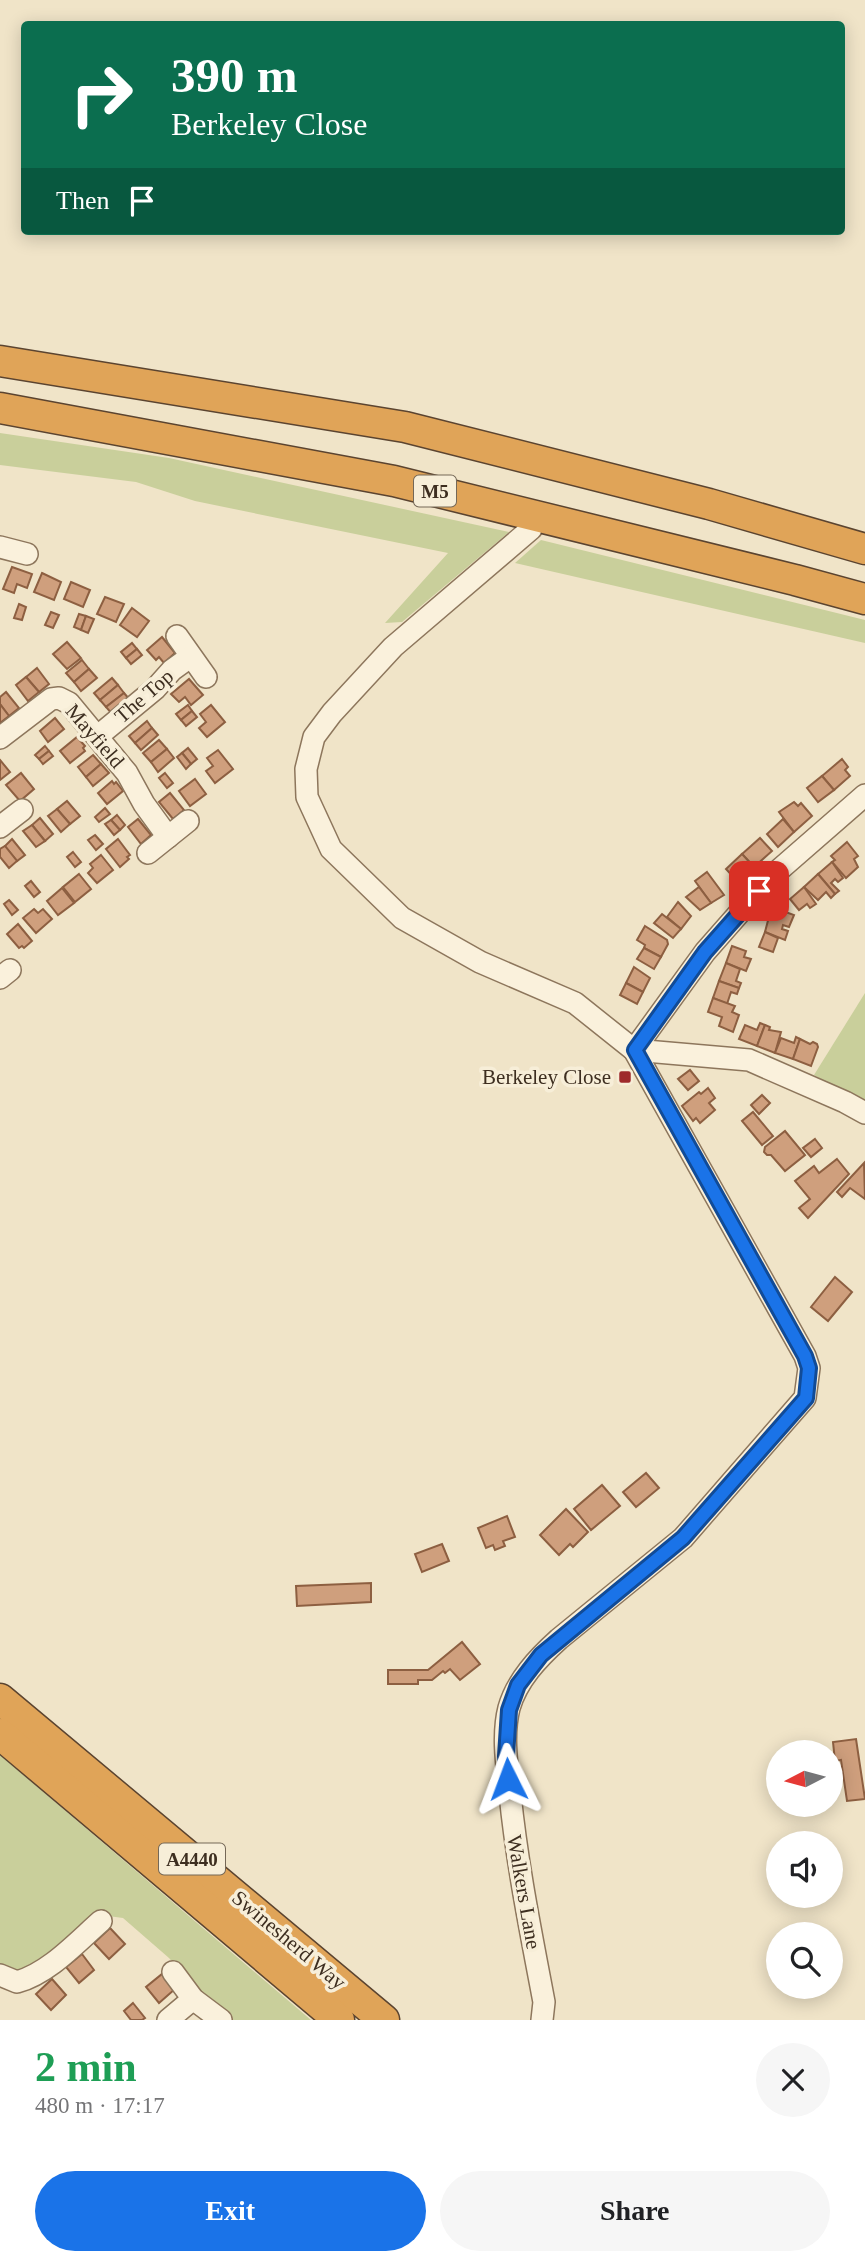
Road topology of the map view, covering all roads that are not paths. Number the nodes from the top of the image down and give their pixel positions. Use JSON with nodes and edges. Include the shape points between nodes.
{"nodes":[{"id":1,"x":0,"y":361,"type":"edge"},
{"id":2,"x":0,"y":408,"type":"edge"},
{"id":3,"x":531,"y":529,"type":"dead end"},
{"id":4,"x":0,"y":548,"type":"edge"},
{"id":5,"x":865,"y":548,"type":"edge"},
{"id":6,"x":27,"y":554,"type":"dead end"},
{"id":7,"x":865,"y":599,"type":"edge"},
{"id":8,"x":177,"y":636,"type":"dead end"},
{"id":9,"x":190,"y":657,"type":"junction"},
{"id":10,"x":206,"y":677,"type":"dead end"},
{"id":11,"x":98,"y":736,"type":"junction"},
{"id":12,"x":0,"y":738,"type":"edge"},
{"id":13,"x":865,"y":795,"type":"edge"},
{"id":14,"x":22,"y":810,"type":"dead end"},
{"id":15,"x":188,"y":821,"type":"dead end"},
{"id":16,"x":1,"y":822,"type":"edge"},
{"id":17,"x":168,"y":837,"type":"junction"},
{"id":18,"x":148,"y":853,"type":"dead end"},
{"id":19,"x":635,"y":1050,"type":"junction"},
{"id":20,"x":865,"y":1113,"type":"edge"},
{"id":21,"x":0,"y":1699,"type":"edge"},
{"id":22,"x":0,"y":1734,"type":"edge"},
{"id":23,"x":101,"y":1921,"type":"dead end"},
{"id":24,"x":173,"y":1972,"type":"dead end"},
{"id":25,"x":0,"y":1975,"type":"edge"},
{"id":26,"x":193,"y":1998,"type":"junction"},
{"id":27,"x":168,"y":2020,"type":"edge"},
{"id":28,"x":221,"y":2020,"type":"edge"},
{"id":29,"x":339,"y":2020,"type":"edge"},
{"id":30,"x":384,"y":2020,"type":"edge"},
{"id":31,"x":542,"y":2020,"type":"edge"}],
"edges":[{"from":1,"to":5,"type":"highway","via":[[405,427]]},
{"from":2,"to":7,"type":"highway","number":"M5","via":[[394,481]]},
{"from":3,"to":19,"type":"street","via":[[393,647],[332,713],[314,737],[306,769],[307,797],[331,849],[402,918],[480,962],[575,1003]]},
{"from":4,"to":6,"type":"street"},
{"from":8,"to":9,"type":"street","name":"The Top"},
{"from":9,"to":10,"type":"street","name":"The Top"},
{"from":9,"to":11,"type":"street","name":"The Top"},
{"from":11,"to":12,"type":"street","name":"Mayfield","via":[[59,698],[40,705]]},
{"from":11,"to":17,"type":"street","name":"Mayfield"},
{"from":13,"to":19,"type":"street","via":[[771,877],[705,952]]},
{"from":14,"to":16,"type":"street"},
{"from":15,"to":17,"type":"street"},
{"from":17,"to":18,"type":"street"},
{"from":19,"to":20,"type":"street","via":[[749,1060]]},
{"from":19,"to":31,"type":"street","name":"Walkers Lane","via":[[805,1356],[809,1380],[806,1398],[683,1538],[541,1655],[518,1685],[509,1710],[506,1756],[515,1846],[544,2002]]},
{"from":21,"to":30,"type":"highway","name":"Swinesherd Way","number":"A4440"},
{"from":22,"to":29,"type":"highway","name":"Swinesherd Way","number":"A4440"},
{"from":23,"to":25,"type":"street","via":[[28,1979],[17,1982]]},
{"from":24,"to":26,"type":"street"},
{"from":26,"to":27,"type":"street"},
{"from":26,"to":28,"type":"street"}]}
